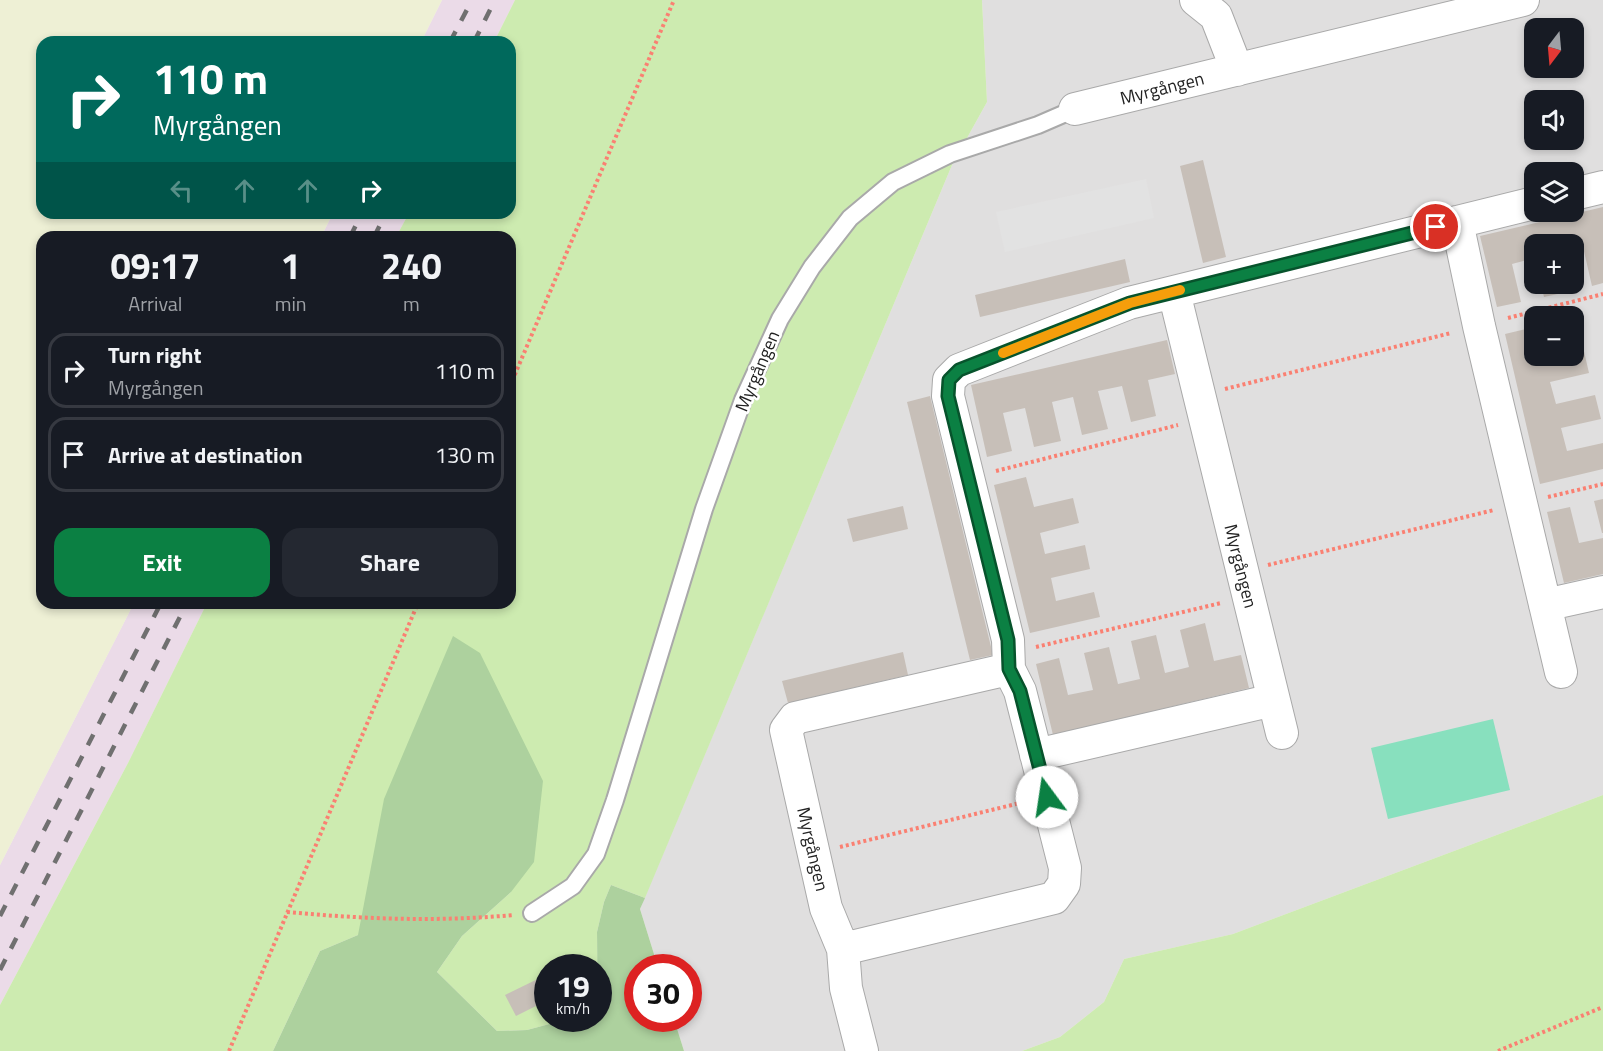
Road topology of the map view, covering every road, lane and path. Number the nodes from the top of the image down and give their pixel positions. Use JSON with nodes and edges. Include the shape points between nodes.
{"nodes":[{"id":1,"x":674,"y":0,"type":"edge"},
{"id":2,"x":1196,"y":0,"type":"edge"},
{"id":3,"x":1523,"y":0,"type":"edge"},
{"id":4,"x":1237,"y":70,"type":"junction"},
{"id":5,"x":1075,"y":109,"type":"joint"},
{"id":6,"x":1603,"y":187,"type":"edge"},
{"id":7,"x":1584,"y":192,"type":"edge"},
{"id":8,"x":1524,"y":205,"type":"edge"},
{"id":9,"x":1457,"y":222,"type":"junction"},
{"id":10,"x":1174,"y":292,"type":"junction"},
{"id":11,"x":1603,"y":294,"type":"edge"},
{"id":12,"x":1479,"y":326,"type":"junction"},
{"id":13,"x":516,"y":372,"type":"edge"},
{"id":14,"x":1202,"y":407,"type":"junction"},
{"id":15,"x":969,"y":478,"type":"junction"},
{"id":16,"x":1603,"y":484,"type":"edge"},
{"id":17,"x":1521,"y":504,"type":"junction"},
{"id":18,"x":1245,"y":584,"type":"junction"},
{"id":19,"x":1603,"y":592,"type":"edge"},
{"id":20,"x":1545,"y":605,"type":"junction"},
{"id":21,"x":415,"y":609,"type":"edge"},
{"id":22,"x":1009,"y":662,"type":"junction"},
{"id":23,"x":1561,"y":672,"type":"dead end"},
{"id":24,"x":1274,"y":700,"type":"junction"},
{"id":25,"x":1282,"y":734,"type":"dead end"},
{"id":26,"x":1036,"y":754,"type":"junction"},
{"id":27,"x":1047,"y":797,"type":"junction"},
{"id":28,"x":814,"y":853,"type":"junction"},
{"id":29,"x":287,"y":912,"type":"junction"},
{"id":30,"x":532,"y":913,"type":"joint"},
{"id":31,"x":843,"y":950,"type":"junction"},
{"id":32,"x":1603,"y":1008,"type":"edge"},
{"id":33,"x":229,"y":1051,"type":"edge"},
{"id":34,"x":862,"y":1051,"type":"edge"},
{"id":35,"x":1498,"y":1051,"type":"edge"}],
"edges":[{"from":1,"to":13,"type":"path"},
{"from":2,"to":4,"type":"street","via":[[1216,16]]},
{"from":3,"to":4,"type":"street","name":"Myrgången"},
{"from":4,"to":5,"type":"street","name":"Myrgången"},
{"from":5,"to":30,"type":"lane","name":"Myrgången","via":[[950,154],[893,183],[850,218],[812,267],[780,319],[743,400],[704,509],[596,854],[573,886]]},
{"from":6,"to":7,"type":"street"},
{"from":8,"to":9,"type":"street"},
{"from":9,"to":10,"type":"street"},
{"from":9,"to":12,"type":"street"},
{"from":10,"to":14,"type":"street","name":"Myrgången"},
{"from":10,"to":15,"type":"street","via":[[1130,303],[959,370],[949,380],[948,396]]},
{"from":11,"to":12,"type":"path"},
{"from":12,"to":14,"type":"path"},
{"from":12,"to":17,"type":"street"},
{"from":14,"to":15,"type":"path"},
{"from":14,"to":18,"type":"street","name":"Myrgången"},
{"from":15,"to":22,"type":"street","via":[[1008,640]]},
{"from":16,"to":17,"type":"path"},
{"from":17,"to":18,"type":"path"},
{"from":17,"to":20,"type":"street"},
{"from":18,"to":22,"type":"path"},
{"from":18,"to":24,"type":"street","name":"Myrgången"},
{"from":19,"to":20,"type":"street"},
{"from":20,"to":23,"type":"street"},
{"from":21,"to":29,"type":"path"},
{"from":22,"to":26,"type":"street"},
{"from":22,"to":28,"type":"street","name":"Myrgången","via":[[795,718],[786,730]]},
{"from":24,"to":25,"type":"street","name":"Myrgången"},
{"from":24,"to":26,"type":"street"},
{"from":26,"to":27,"type":"street"},
{"from":27,"to":28,"type":"path"},
{"from":27,"to":31,"type":"street","via":[[1065,868],[1064,884],[1054,898]]},
{"from":28,"to":31,"type":"street","name":"Myrgången","via":[[826,908]]},
{"from":29,"to":30,"type":"path","via":[[410,919]]},
{"from":29,"to":33,"type":"path"},
{"from":31,"to":34,"type":"street","name":"Myrgången","via":[[846,988]]},
{"from":32,"to":35,"type":"path"}]}
